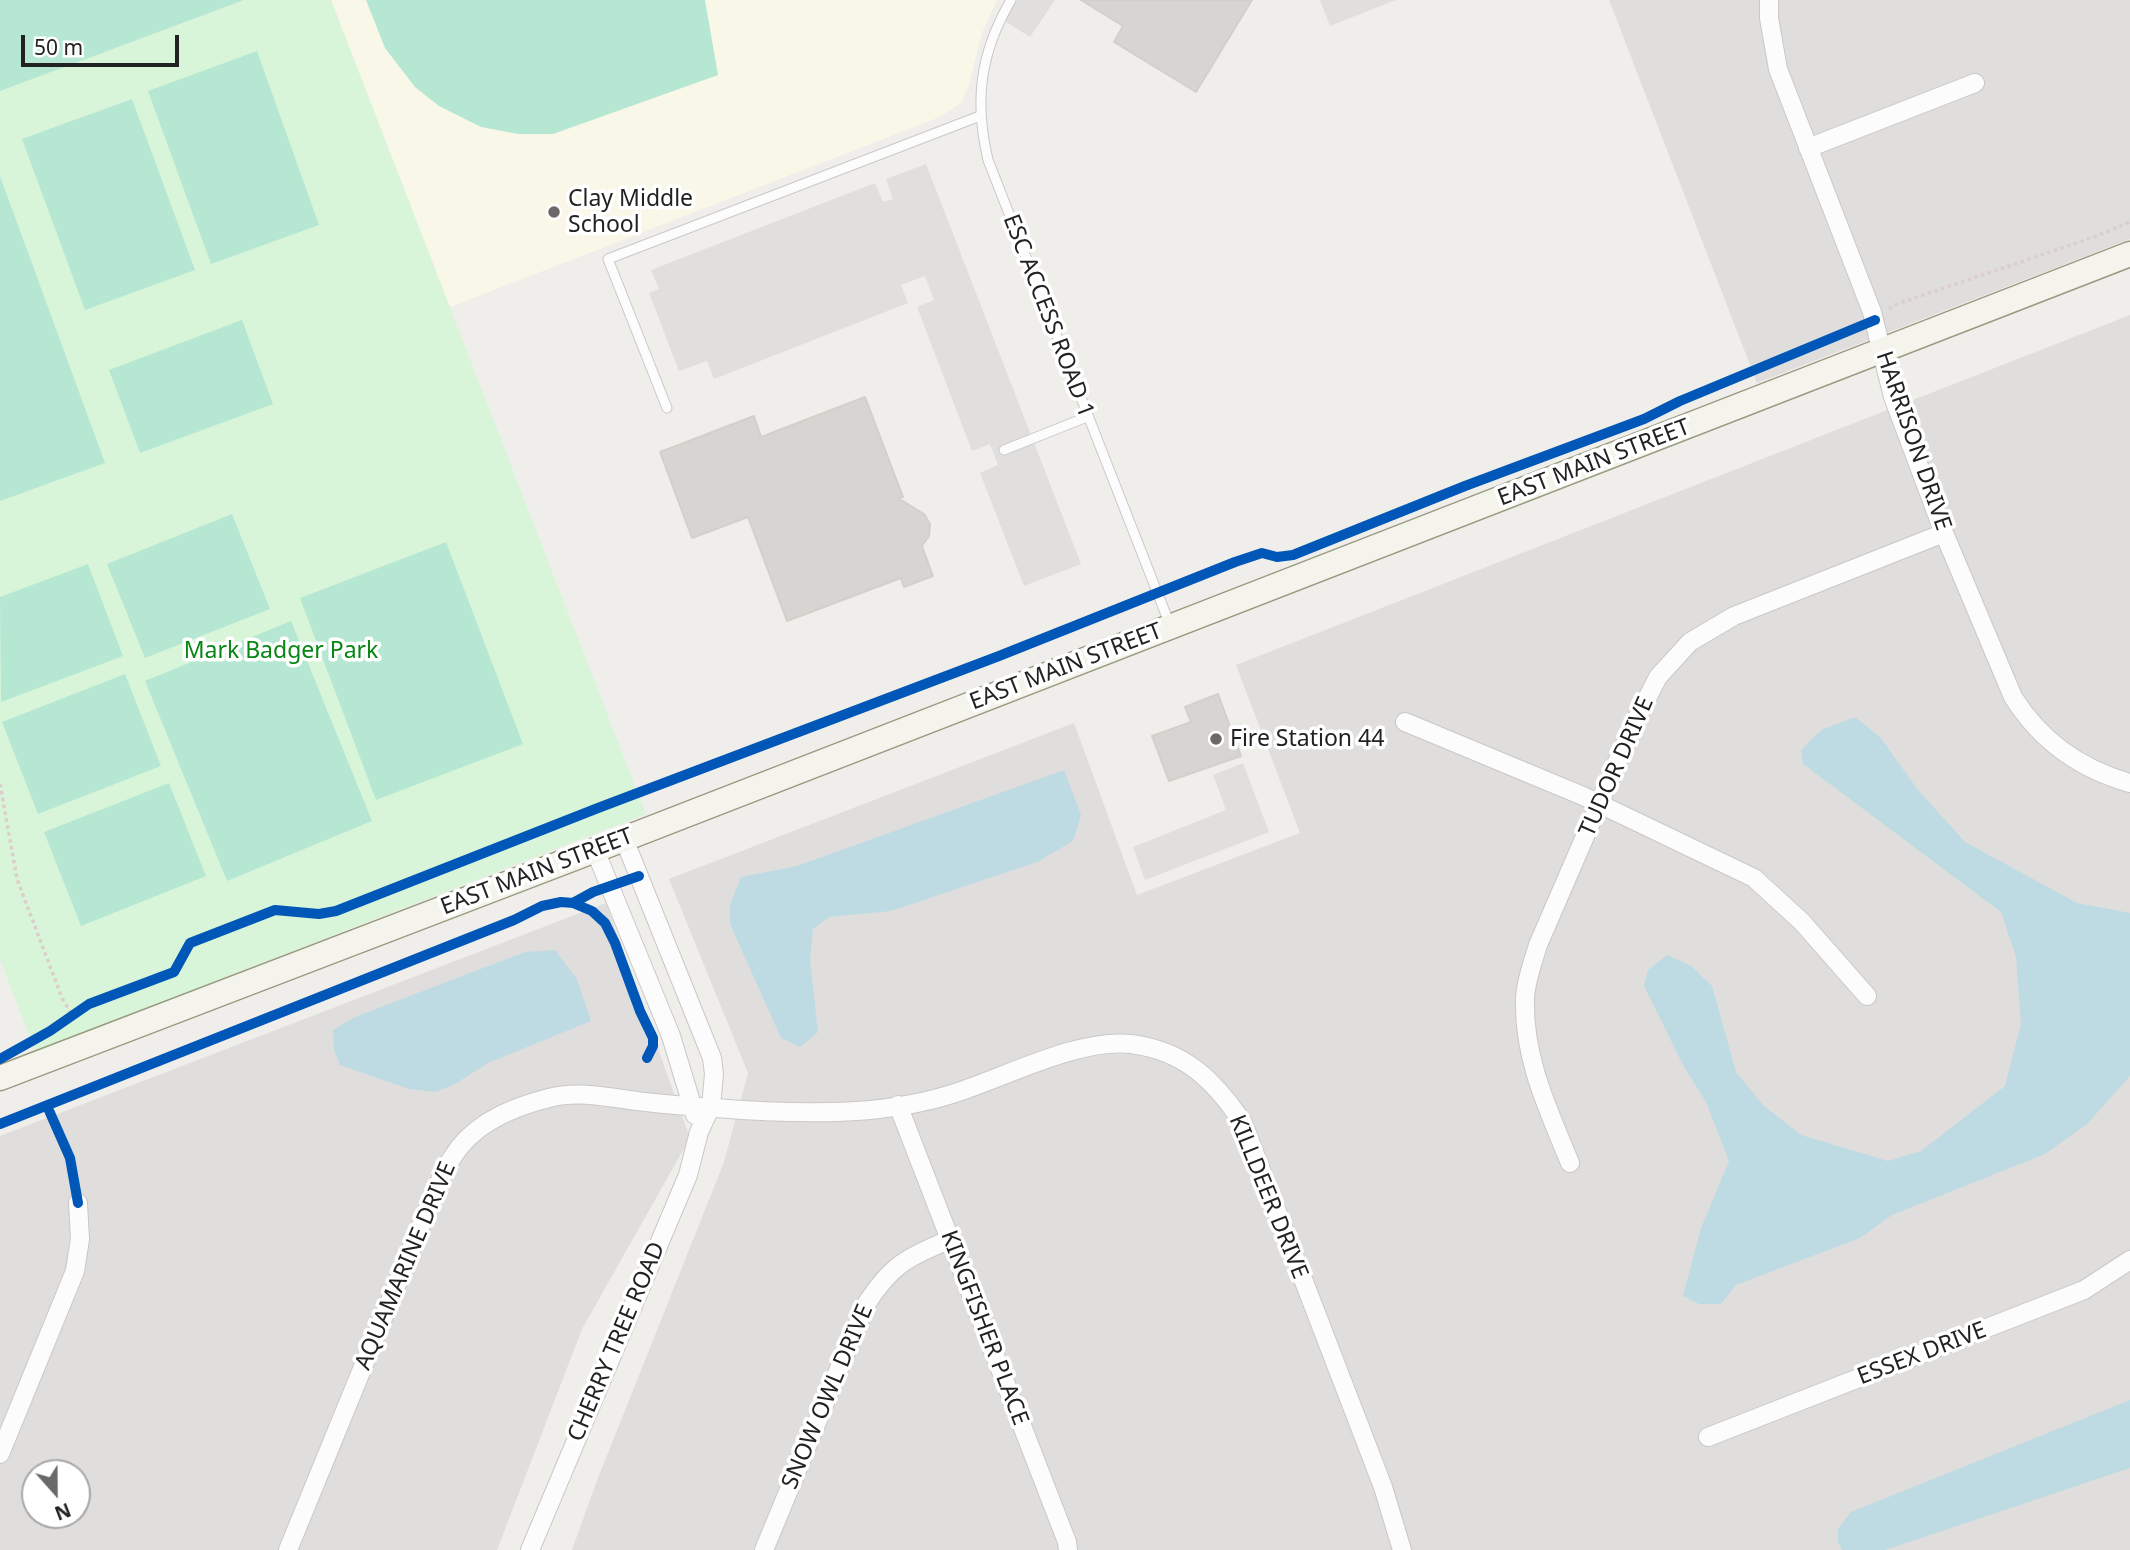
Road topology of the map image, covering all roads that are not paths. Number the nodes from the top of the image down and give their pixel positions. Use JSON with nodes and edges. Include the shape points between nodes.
{"nodes":[{"id":1,"x":1011,"y":0,"type":"edge"},
{"id":2,"x":1769,"y":0,"type":"edge"},
{"id":3,"x":1975,"y":83,"type":"dead end"},
{"id":4,"x":980,"y":116,"type":"junction"},
{"id":5,"x":1808,"y":148,"type":"junction"},
{"id":6,"x":2130,"y":254,"type":"edge"},
{"id":7,"x":1880,"y":352,"type":"junction"},
{"id":8,"x":667,"y":408,"type":"dead end"},
{"id":9,"x":1087,"y":417,"type":"junction"},
{"id":10,"x":1004,"y":450,"type":"dead end"},
{"id":11,"x":1944,"y":533,"type":"junction"},
{"id":12,"x":1170,"y":626,"type":"junction"},
{"id":13,"x":1405,"y":722,"type":"dead end"},
{"id":14,"x":2130,"y":783,"type":"edge"},
{"id":15,"x":1600,"y":805,"type":"junction"},
{"id":16,"x":625,"y":839,"type":"junction"},
{"id":17,"x":596,"y":850,"type":"junction"},
{"id":18,"x":1867,"y":996,"type":"dead end"},
{"id":19,"x":0,"y":1077,"type":"edge"},
{"id":20,"x":898,"y":1105,"type":"junction"},
{"id":21,"x":703,"y":1106,"type":"junction"},
{"id":22,"x":1570,"y":1164,"type":"dead end"},
{"id":23,"x":78,"y":1203,"type":"dead end"},
{"id":24,"x":949,"y":1240,"type":"junction"},
{"id":25,"x":2130,"y":1260,"type":"edge"},
{"id":26,"x":1707,"y":1437,"type":"dead end"},
{"id":27,"x":0,"y":1454,"type":"edge"},
{"id":28,"x":288,"y":1550,"type":"edge"},
{"id":29,"x":530,"y":1550,"type":"edge"},
{"id":30,"x":764,"y":1550,"type":"edge"},
{"id":31,"x":1068,"y":1550,"type":"edge"},
{"id":32,"x":1402,"y":1550,"type":"edge"}],
"edges":[{"from":1,"to":4,"type":"lane","name":"ESC ACCESS ROAD 1","via":[[984,63]]},
{"from":2,"to":5,"type":"street","name":"HARRISON DRIVE","via":[[1778,69]]},
{"from":3,"to":5,"type":"street"},
{"from":4,"to":8,"type":"lane","via":[[608,259]]},
{"from":4,"to":9,"type":"lane","name":"ESC ACCESS ROAD 1","via":[[993,175]]},
{"from":5,"to":7,"type":"street","name":"HARRISON DRIVE","via":[[1875,320]]},
{"from":6,"to":7,"type":"main road","name":"EAST MAIN STREET"},
{"from":7,"to":11,"type":"street","name":"HARRISON DRIVE"},
{"from":7,"to":12,"type":"main road","name":"EAST MAIN STREET"},
{"from":9,"to":10,"type":"lane"},
{"from":9,"to":12,"type":"lane","name":"ESC ACCESS ROAD 1"},
{"from":11,"to":14,"type":"street","name":"HARRISON DRIVE","via":[[2025,716],[2063,752],[2087,767]]},
{"from":11,"to":15,"type":"street","name":"TUDOR DRIVE","via":[[1734,616],[1690,642],[1658,677]]},
{"from":12,"to":16,"type":"main road","name":"EAST MAIN STREET"},
{"from":13,"to":15,"type":"street"},
{"from":15,"to":18,"type":"street","via":[[1754,878],[1802,922]]},
{"from":15,"to":22,"type":"street","name":"TUDOR DRIVE","via":[[1538,945],[1525,996],[1526,1034],[1536,1082]]},
{"from":16,"to":17,"type":"main road","name":"EAST MAIN STREET"},
{"from":16,"to":21,"type":"street","name":"CHERRY TREE ROAD","via":[[712,1058],[715,1074]]},
{"from":17,"to":19,"type":"main road","name":"EAST MAIN STREET"},
{"from":17,"to":21,"type":"street"},
{"from":20,"to":21,"type":"street","name":"KILLDEER DRIVE","via":[[798,1112]]},
{"from":20,"to":24,"type":"street","name":"KINGFISHER PLACE"},
{"from":20,"to":32,"type":"street","name":"KILLDEER DRIVE","via":[[955,1093],[1096,1045],[1130,1044],[1160,1051],[1187,1062],[1210,1079],[1242,1123],[1383,1487]]},
{"from":21,"to":28,"type":"street","name":"AQUAMARINE DRIVE","via":[[583,1094],[551,1097],[491,1120],[470,1136],[453,1156],[435,1191]]},
{"from":21,"to":29,"type":"street","name":"CHERRY TREE ROAD","via":[[688,1175]]},
{"from":23,"to":27,"type":"street","via":[[80,1238],[75,1271]]},
{"from":24,"to":30,"type":"street","name":"SNOW OWL DRIVE","via":[[911,1255],[876,1288],[865,1306]]},
{"from":24,"to":31,"type":"street","name":"KINGFISHER PLACE"},
{"from":25,"to":26,"type":"street","name":"ESSEX DRIVE","via":[[2084,1290]]}]}
